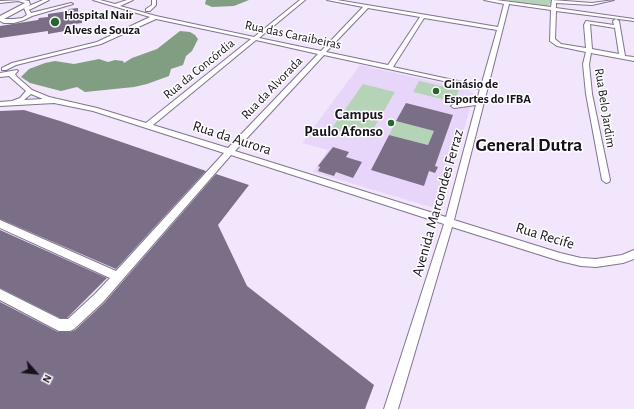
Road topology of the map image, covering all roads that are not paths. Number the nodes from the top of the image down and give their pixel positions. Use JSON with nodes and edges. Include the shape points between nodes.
{"nodes":[{"id":1,"x":3,"y":0,"type":"edge"},
{"id":2,"x":17,"y":0,"type":"edge"},
{"id":3,"x":47,"y":0,"type":"edge"},
{"id":4,"x":97,"y":0,"type":"edge"},
{"id":5,"x":131,"y":0,"type":"edge"},
{"id":6,"x":154,"y":0,"type":"edge"},
{"id":7,"x":303,"y":0,"type":"edge"},
{"id":8,"x":329,"y":0,"type":"edge"},
{"id":9,"x":488,"y":0,"type":"edge"},
{"id":10,"x":612,"y":0,"type":"edge"},
{"id":11,"x":0,"y":1,"type":"edge"},
{"id":12,"x":508,"y":3,"type":"junction"},
{"id":13,"x":71,"y":4,"type":"dead end"},
{"id":14,"x":115,"y":6,"type":"junction"},
{"id":15,"x":367,"y":6,"type":"junction"},
{"id":16,"x":553,"y":9,"type":"junction"},
{"id":17,"x":148,"y":10,"type":"dead end"},
{"id":18,"x":0,"y":13,"type":"edge"},
{"id":19,"x":7,"y":14,"type":"junction"},
{"id":20,"x":30,"y":15,"type":"junction"},
{"id":21,"x":423,"y":16,"type":"junction"},
{"id":22,"x":155,"y":17,"type":"junction"},
{"id":23,"x":616,"y":18,"type":"junction"},
{"id":24,"x":634,"y":20,"type":"edge"},
{"id":25,"x":617,"y":27,"type":"junction"},
{"id":26,"x":500,"y":29,"type":"junction"},
{"id":27,"x":256,"y":38,"type":"junction"},
{"id":28,"x":589,"y":51,"type":"junction"},
{"id":29,"x":323,"y":53,"type":"junction"},
{"id":30,"x":622,"y":57,"type":"junction"},
{"id":31,"x":634,"y":59,"type":"edge"},
{"id":32,"x":28,"y":61,"type":"junction"},
{"id":33,"x":390,"y":67,"type":"junction"},
{"id":34,"x":8,"y":71,"type":"edge"},
{"id":35,"x":0,"y":75,"type":"edge"},
{"id":36,"x":484,"y":88,"type":"junction"},
{"id":37,"x":30,"y":91,"type":"junction"},
{"id":38,"x":57,"y":101,"type":"junction"},
{"id":39,"x":480,"y":102,"type":"junction"},
{"id":40,"x":13,"y":103,"type":"junction"},
{"id":41,"x":0,"y":104,"type":"edge"},
{"id":42,"x":454,"y":106,"type":"dead end"},
{"id":43,"x":147,"y":126,"type":"junction"},
{"id":44,"x":229,"y":152,"type":"junction"},
{"id":45,"x":606,"y":180,"type":"dead end"},
{"id":46,"x":449,"y":222,"type":"junction"},
{"id":47,"x":0,"y":224,"type":"edge"},
{"id":48,"x":634,"y":254,"type":"edge"},
{"id":49,"x":118,"y":278,"type":"junction"},
{"id":50,"x":0,"y":294,"type":"edge"},
{"id":51,"x":392,"y":409,"type":"edge"}],
"edges":[{"from":1,"to":11,"type":"street"},
{"from":2,"to":11,"type":"street"},
{"from":2,"to":19,"type":"street","via":[[28,4]]},
{"from":3,"to":20,"type":"street","via":[[26,9]]},
{"from":4,"to":14,"type":"street","name":"Rua das Caraibeiras"},
{"from":5,"to":14,"type":"street"},
{"from":6,"to":17,"type":"street","via":[[154,5]]},
{"from":7,"to":27,"type":"street","name":"Rua da Concórdia"},
{"from":8,"to":15,"type":"street"},
{"from":9,"to":12,"type":"street"},
{"from":10,"to":16,"type":"street","via":[[592,4],[554,1]]},
{"from":12,"to":16,"type":"street"},
{"from":12,"to":26,"type":"street","name":"Avenida Marcondes Ferraz"},
{"from":13,"to":20,"type":"street"},
{"from":14,"to":22,"type":"street","name":"Rua das Caraibeiras"},
{"from":15,"to":21,"type":"street"},
{"from":15,"to":29,"type":"street","name":"Rua da Alvorada"},
{"from":16,"to":23,"type":"street"},
{"from":16,"to":28,"type":"street","via":[[552,40],[559,45]]},
{"from":18,"to":19,"type":"street"},
{"from":19,"to":20,"type":"street","via":[[1,19],[9,22]]},
{"from":21,"to":26,"type":"street"},
{"from":21,"to":33,"type":"street"},
{"from":22,"to":27,"type":"street","name":"Rua das Caraibeiras"},
{"from":22,"to":32,"type":"street","via":[[113,38]]},
{"from":23,"to":24,"type":"street"},
{"from":23,"to":25,"type":"street"},
{"from":25,"to":28,"type":"street","name":"Rua Belo Jardim","via":[[588,22]]},
{"from":25,"to":30,"type":"street"},
{"from":26,"to":36,"type":"street","name":"Avenida Marcondes Ferraz"},
{"from":27,"to":29,"type":"street","name":"Rua das Caraibeiras"},
{"from":27,"to":43,"type":"street","name":"Rua da Concórdia"},
{"from":28,"to":30,"type":"street"},
{"from":28,"to":45,"type":"street","name":"Rua Belo Jardim","via":[[586,64],[589,94]]},
{"from":29,"to":33,"type":"street","name":"Rua das Caraibeiras"},
{"from":29,"to":44,"type":"street","name":"Rua da Alvorada"},
{"from":30,"to":31,"type":"street"},
{"from":32,"to":34,"type":"street"},
{"from":32,"to":34,"type":"street"},
{"from":33,"to":36,"type":"street","name":"Rua das Caraibeiras"},
{"from":34,"to":35,"type":"street"},
{"from":34,"to":37,"type":"street","name":"Rua da Aurora"},
{"from":36,"to":39,"type":"street","name":"Avenida Marcondes Ferraz"},
{"from":37,"to":38,"type":"street","name":"Rua da Aurora"},
{"from":37,"to":40,"type":"street"},
{"from":38,"to":40,"type":"street"},
{"from":38,"to":43,"type":"street","name":"Rua da Aurora","via":[[95,109]]},
{"from":39,"to":42,"type":"street","via":[[464,102]]},
{"from":39,"to":46,"type":"street","name":"Avenida Marcondes Ferraz"},
{"from":40,"to":41,"type":"street"},
{"from":43,"to":44,"type":"street","name":"Rua da Aurora"},
{"from":44,"to":46,"type":"street","name":"Rua da Aurora"},
{"from":44,"to":49,"type":"street","name":"Rua da Alvorada"},
{"from":46,"to":48,"type":"street","name":"Rua Recife","via":[[581,262],[623,259]]},
{"from":46,"to":51,"type":"street","name":"Avenida Marcondes Ferraz"},
{"from":47,"to":49,"type":"street"},
{"from":49,"to":50,"type":"street","name":"Rua da Alvorada","via":[[70,325],[59,325]]}]}
